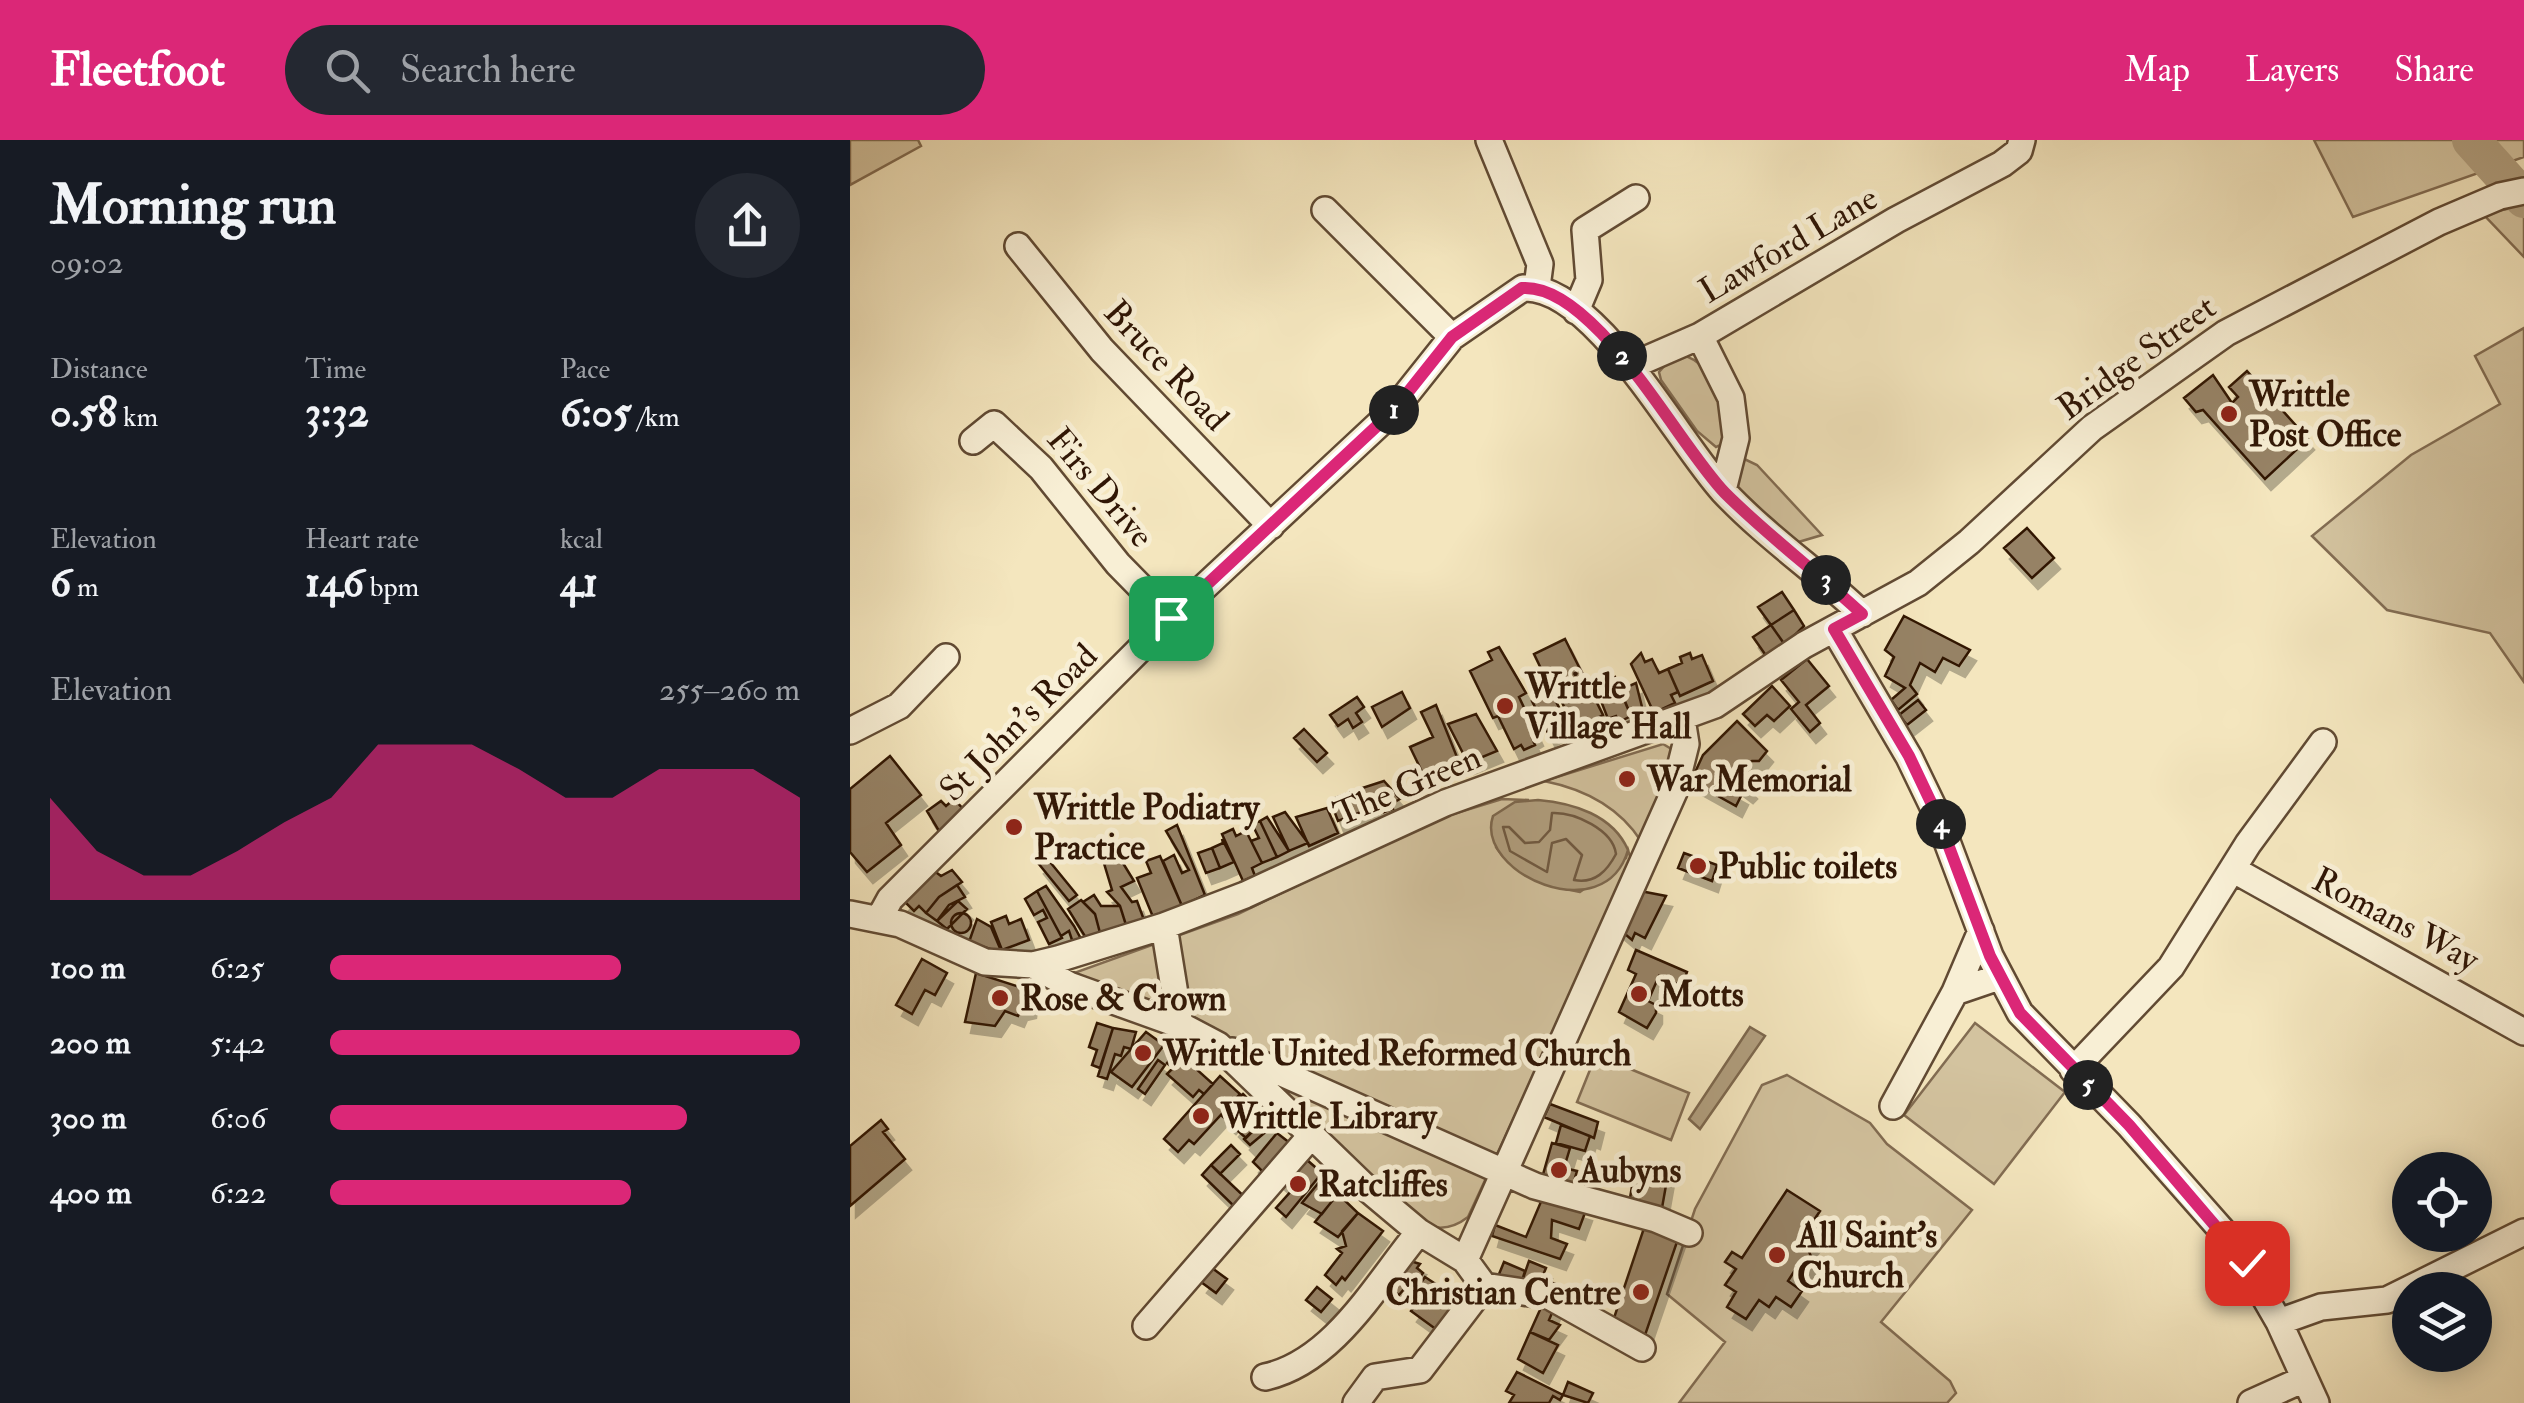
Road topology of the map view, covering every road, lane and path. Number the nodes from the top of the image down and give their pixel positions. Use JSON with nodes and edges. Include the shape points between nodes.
{"nodes":[{"id":1,"x":1489,"y":140,"type":"edge"},
{"id":2,"x":2022,"y":140,"type":"edge"},
{"id":3,"x":2512,"y":194,"type":"edge"},
{"id":4,"x":1636,"y":198,"type":"dead end"},
{"id":5,"x":1325,"y":210,"type":"dead end"},
{"id":6,"x":1018,"y":246,"type":"dead end"},
{"id":7,"x":1537,"y":287,"type":"junction"},
{"id":8,"x":1576,"y":310,"type":"junction"},
{"id":9,"x":1700,"y":336,"type":"junction"},
{"id":10,"x":1452,"y":337,"type":"junction"},
{"id":11,"x":1631,"y":366,"type":"junction"},
{"id":12,"x":973,"y":441,"type":"dead end"},
{"id":13,"x":1722,"y":490,"type":"junction"},
{"id":14,"x":1272,"y":526,"type":"junction"},
{"id":15,"x":1171,"y":618,"type":"junction"},
{"id":16,"x":1848,"y":622,"type":"junction"},
{"id":17,"x":946,"y":657,"type":"dead end"},
{"id":18,"x":1682,"y":719,"type":"junction"},
{"id":19,"x":850,"y":731,"type":"edge"},
{"id":20,"x":2323,"y":742,"type":"dead end"},
{"id":21,"x":2234,"y":870,"type":"junction"},
{"id":22,"x":861,"y":919,"type":"edge"},
{"id":23,"x":1164,"y":926,"type":"junction"},
{"id":24,"x":1981,"y":931,"type":"junction"},
{"id":25,"x":1033,"y":964,"type":"junction"},
{"id":26,"x":1999,"y":977,"type":"junction"},
{"id":27,"x":1955,"y":992,"type":"junction"},
{"id":28,"x":1180,"y":1026,"type":"junction"},
{"id":29,"x":2524,"y":1032,"type":"edge"},
{"id":30,"x":1218,"y":1045,"type":"junction"},
{"id":31,"x":2073,"y":1070,"type":"junction"},
{"id":32,"x":1893,"y":1106,"type":"dead end"},
{"id":33,"x":1310,"y":1137,"type":"junction"},
{"id":34,"x":1504,"y":1171,"type":"junction"},
{"id":35,"x":1419,"y":1232,"type":"junction"},
{"id":36,"x":2524,"y":1232,"type":"edge"},
{"id":37,"x":1689,"y":1233,"type":"dead end"},
{"id":38,"x":1464,"y":1260,"type":"junction"},
{"id":39,"x":1484,"y":1286,"type":"junction"},
{"id":40,"x":2278,"y":1322,"type":"junction"},
{"id":41,"x":1146,"y":1326,"type":"dead end"},
{"id":42,"x":1642,"y":1348,"type":"dead end"},
{"id":43,"x":1264,"y":1377,"type":"dead end"},
{"id":44,"x":2304,"y":1378,"type":"junction"},
{"id":45,"x":1356,"y":1403,"type":"edge"},
{"id":46,"x":2251,"y":1403,"type":"edge"},
{"id":47,"x":2316,"y":1403,"type":"edge"}],
"edges":[{"from":1,"to":7,"type":"street","via":[[1540,264]]},
{"from":2,"to":9,"type":"street","name":"Lawford Lane","via":[[2002,164]]},
{"from":3,"to":16,"type":"street","name":"Bridge Street","via":[[2296,293],[2184,360],[2092,428],[1946,562]]},
{"from":4,"to":8,"type":"street","via":[[1585,230],[1589,280]]},
{"from":5,"to":10,"type":"street"},
{"from":6,"to":14,"type":"street","name":"Bruce Road","via":[[1102,350]]},
{"from":7,"to":8,"type":"street"},
{"from":7,"to":10,"type":"street","name":"St John's Road","via":[[1502,298]]},
{"from":8,"to":11,"type":"street"},
{"from":9,"to":11,"type":"street","name":"Lawford Lane"},
{"from":9,"to":13,"type":"street","via":[[1732,398],[1736,438]]},
{"from":10,"to":14,"type":"street","name":"St John's Road","via":[[1393,411]]},
{"from":11,"to":13,"type":"street"},
{"from":12,"to":15,"type":"street","name":"Firs Drive","via":[[994,424],[1016,442]]},
{"from":13,"to":16,"type":"street"},
{"from":14,"to":15,"type":"street","name":"St John's Road"},
{"from":15,"to":22,"type":"street","name":"St John's Road","via":[[890,899]]},
{"from":16,"to":18,"type":"street","name":"The Green"},
{"from":16,"to":24,"type":"street","via":[[1937,815]]},
{"from":17,"to":19,"type":"street","via":[[899,706]]},
{"from":18,"to":23,"type":"street","name":"The Green","via":[[1445,803]]},
{"from":18,"to":34,"type":"street","via":[[1686,744],[1674,792]]},
{"from":20,"to":21,"type":"street"},
{"from":21,"to":29,"type":"street","name":"Romans Way"},
{"from":21,"to":31,"type":"street","via":[[2171,967]]},
{"from":22,"to":25,"type":"street","name":"The Green","via":[[986,962]]},
{"from":23,"to":25,"type":"street","name":"The Green"},
{"from":23,"to":28,"type":"street"},
{"from":24,"to":26,"type":"street"},
{"from":24,"to":27,"type":"street"},
{"from":25,"to":28,"type":"street","name":"The Green"},
{"from":26,"to":27,"type":"street"},
{"from":26,"to":31,"type":"street","via":[[2020,1013]]},
{"from":27,"to":32,"type":"street"},
{"from":28,"to":30,"type":"street","name":"The Green"},
{"from":30,"to":33,"type":"street","name":"The Green"},
{"from":30,"to":34,"type":"street","name":"The Green"},
{"from":31,"to":40,"type":"street","via":[[2234,1244]]},
{"from":33,"to":35,"type":"street","name":"The Green"},
{"from":33,"to":41,"type":"street"},
{"from":34,"to":37,"type":"street","name":"The Green"},
{"from":34,"to":38,"type":"street"},
{"from":35,"to":38,"type":"street","name":"The Green"},
{"from":35,"to":43,"type":"street","via":[[1326,1345],[1301,1364]]},
{"from":36,"to":40,"type":"street","via":[[2388,1300],[2321,1308]]},
{"from":38,"to":39,"type":"street"},
{"from":39,"to":42,"type":"street","via":[[1556,1299]]},
{"from":39,"to":45,"type":"street","via":[[1420,1370],[1374,1377]]},
{"from":40,"to":44,"type":"street"},
{"from":44,"to":46,"type":"street"},
{"from":44,"to":47,"type":"street"}]}
